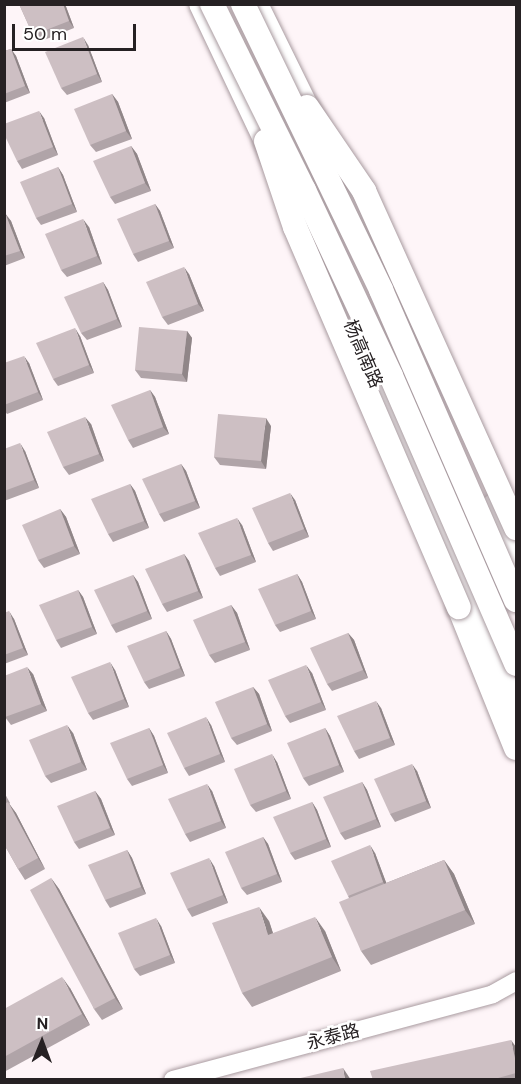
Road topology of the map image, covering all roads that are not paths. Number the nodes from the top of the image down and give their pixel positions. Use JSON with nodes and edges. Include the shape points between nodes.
{"nodes":[{"id":1,"x":200,"y":4,"type":"edge"},
{"id":2,"x":212,"y":4,"type":"edge"},
{"id":3,"x":243,"y":4,"type":"edge"},
{"id":4,"x":257,"y":4,"type":"edge"},
{"id":5,"x":267,"y":38,"type":"junction"},
{"id":6,"x":231,"y":56,"type":"junction"},
{"id":7,"x":516,"y":528,"type":"edge"},
{"id":8,"x":516,"y":559,"type":"edge"},
{"id":9,"x":516,"y":600,"type":"edge"},
{"id":10,"x":516,"y":664,"type":"edge"},
{"id":11,"x":511,"y":712,"type":"edge"},
{"id":12,"x":516,"y":748,"type":"edge"},
{"id":13,"x":516,"y":981,"type":"edge"},
{"id":14,"x":493,"y":994,"type":"junction"},
{"id":15,"x":516,"y":995,"type":"edge"},
{"id":16,"x":173,"y":1080,"type":"edge"}],
"edges":[{"from":1,"to":6,"type":"main road","name":"杨高南路"},
{"from":2,"to":6,"type":"highway","name":"杨高南路","bridge":true},
{"from":3,"to":5,"type":"highway","bridge":true},
{"from":4,"to":5,"type":"main road"},
{"from":5,"to":6,"type":"main road"},
{"from":5,"to":7,"type":"highway","bridge":true,"via":[[364,191]]},
{"from":5,"to":8,"type":"main road","via":[[374,241]]},
{"from":5,"to":9,"type":"highway","bridge":true},
{"from":6,"to":10,"type":"highway","name":"杨高南路","bridge":true,"via":[[304,190]]},
{"from":6,"to":11,"type":"highway","bridge":true,"via":[[296,227]]},
{"from":11,"to":12,"type":"highway"},
{"from":13,"to":14,"type":"street","name":"永泰路"},
{"from":14,"to":15,"type":"street","name":"永泰路"},
{"from":14,"to":16,"type":"street","name":"永泰路"}]}
